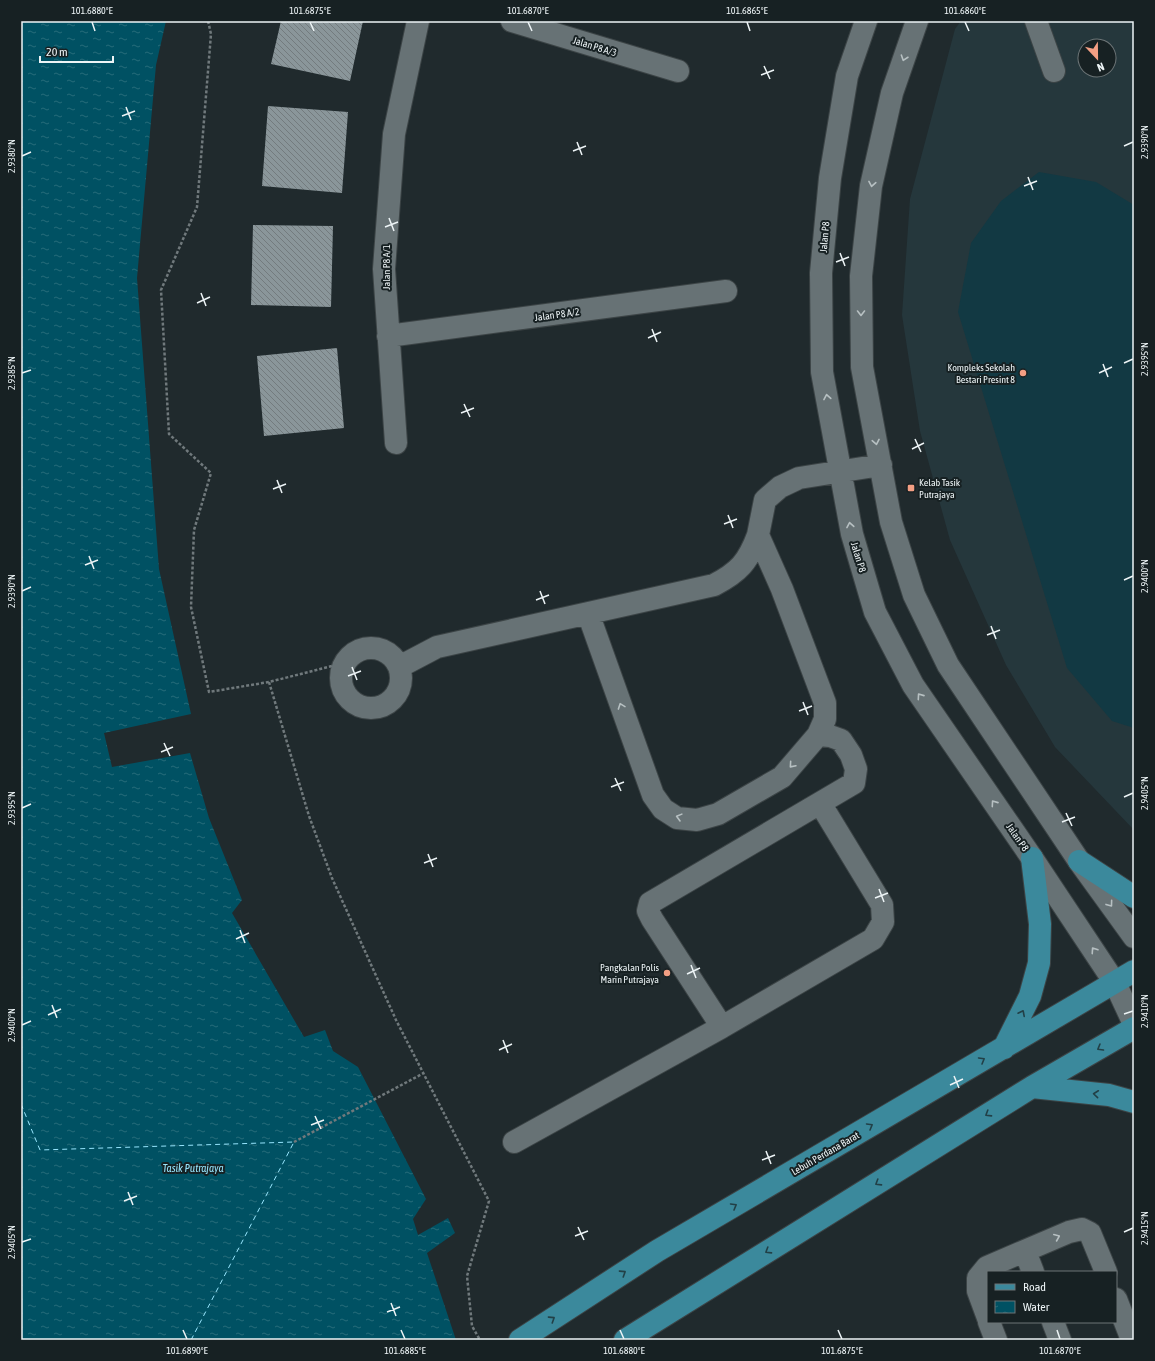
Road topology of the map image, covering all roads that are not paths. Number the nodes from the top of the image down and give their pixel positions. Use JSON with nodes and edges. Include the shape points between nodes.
{"nodes":[{"id":1,"x":418,"y":21,"type":"edge"},
{"id":2,"x":512,"y":21,"type":"edge"},
{"id":3,"x":866,"y":21,"type":"edge"},
{"id":4,"x":917,"y":21,"type":"edge"},
{"id":5,"x":1036,"y":21,"type":"edge"},
{"id":6,"x":678,"y":71,"type":"dead end"},
{"id":7,"x":1054,"y":71,"type":"dead end"},
{"id":8,"x":726,"y":291,"type":"dead end"},
{"id":9,"x":388,"y":336,"type":"junction"},
{"id":10,"x":396,"y":443,"type":"dead end"},
{"id":11,"x":880,"y":464,"type":"junction"},
{"id":12,"x":840,"y":471,"type":"junction"},
{"id":13,"x":758,"y":536,"type":"junction"},
{"id":14,"x":588,"y":613,"type":"junction"},
{"id":15,"x":399,"y":667,"type":"junction"},
{"id":16,"x":818,"y":735,"type":"junction"},
{"id":17,"x":820,"y":803,"type":"junction"},
{"id":18,"x":1032,"y":858,"type":"junction"},
{"id":19,"x":1079,"y":861,"type":"junction"},
{"id":20,"x":1134,"y":897,"type":"edge"},
{"id":21,"x":1134,"y":938,"type":"edge"},
{"id":22,"x":1134,"y":971,"type":"edge"},
{"id":23,"x":1115,"y":983,"type":"junction"},
{"id":24,"x":1134,"y":1024,"type":"edge"},
{"id":25,"x":722,"y":1027,"type":"junction"},
{"id":26,"x":1134,"y":1028,"type":"edge"},
{"id":27,"x":1004,"y":1048,"type":"junction"},
{"id":28,"x":1032,"y":1087,"type":"junction"},
{"id":29,"x":1134,"y":1102,"type":"edge"},
{"id":30,"x":514,"y":1142,"type":"dead end"},
{"id":31,"x":1025,"y":1251,"type":"junction"},
{"id":32,"x":1033,"y":1271,"type":"edge"},
{"id":33,"x":1106,"y":1271,"type":"edge"},
{"id":34,"x":1117,"y":1301,"type":"edge"},
{"id":35,"x":987,"y":1315,"type":"edge"},
{"id":36,"x":990,"y":1323,"type":"edge"},
{"id":37,"x":1053,"y":1323,"type":"edge"},
{"id":38,"x":520,"y":1340,"type":"edge"},
{"id":39,"x":625,"y":1340,"type":"edge"},
{"id":40,"x":996,"y":1340,"type":"edge"},
{"id":41,"x":1060,"y":1340,"type":"edge"},
{"id":42,"x":1132,"y":1340,"type":"edge"}],
"edges":[{"from":1,"to":9,"type":"street","name":"Jalan P8 A/1","via":[[394,134],[384,270]]},
{"from":2,"to":6,"type":"street","name":"Jalan P8 A/3"},
{"from":12,"to":3,"type":"street","name":"Jalan P8","one_way":true,"via":[[822,372],[821,273],[830,178],[847,76]]},
{"from":4,"to":11,"type":"street","one_way":true,"via":[[892,93],[871,186],[861,276],[862,367]]},
{"from":5,"to":7,"type":"street"},
{"from":8,"to":9,"type":"street","name":"Jalan P8 A/2"},
{"from":9,"to":10,"type":"street","name":"Jalan P8 A/1"},
{"from":11,"to":12,"type":"street"},
{"from":11,"to":19,"type":"street","via":[[891,522],[914,595],[948,665]]},
{"from":12,"to":13,"type":"street","via":[[799,478],[780,487],[765,500]]},
{"from":18,"to":12,"type":"street","name":"Jalan P8","one_way":true,"via":[[913,685],[875,612],[852,534]]},
{"from":13,"to":14,"type":"street","via":[[752,553],[741,567],[714,585]]},
{"from":13,"to":16,"type":"street","via":[[782,589],[825,703],[825,719]]},
{"from":14,"to":15,"type":"street","via":[[437,647]]},
{"from":16,"to":14,"type":"street","one_way":true,"via":[[782,777],[718,814],[697,820],[677,818],[663,809],[653,795]]},
{"from":15,"to":15,"type":"street","via":[[384,651],[362,649],[352,654],[340,673],[345,695],[352,704],[363,708],[385,706],[394,699],[400,689],[402,678]]},
{"from":16,"to":17,"type":"street","via":[[840,740],[851,755],[856,769],[854,783]]},
{"from":17,"to":25,"type":"street","via":[[882,905],[882,922],[873,939]]},
{"from":17,"to":25,"type":"street","via":[[650,903],[648,911],[652,919]]},
{"from":23,"to":18,"type":"street","name":"Jalan P8","one_way":true},
{"from":27,"to":18,"type":"main road","one_way":true,"via":[[1030,996],[1039,962],[1040,924]]},
{"from":19,"to":20,"type":"main road"},
{"from":19,"to":21,"type":"street","one_way":true},
{"from":22,"to":23,"type":"main road","name":"Lebuh Perdana Barat"},
{"from":23,"to":24,"type":"street","name":"Jalan P8"},
{"from":23,"to":27,"type":"main road","name":"Lebuh Perdana Barat"},
{"from":25,"to":30,"type":"street"},
{"from":26,"to":28,"type":"main road","one_way":true},
{"from":38,"to":27,"type":"main road","name":"Lebuh Perdana Barat","one_way":true,"via":[[657,1251]]},
{"from":29,"to":28,"type":"main road","one_way":true,"via":[[1109,1095]]},
{"from":28,"to":39,"type":"main road","one_way":true},
{"from":31,"to":32,"type":"street"},
{"from":31,"to":33,"type":"street","one_way":true,"via":[[1082,1229],[1090,1233]]},
{"from":31,"to":35,"type":"street","via":[[987,1267],[978,1278],[978,1291]]},
{"from":34,"to":42,"type":"street"},
{"from":36,"to":40,"type":"street"},
{"from":37,"to":41,"type":"street"}]}
